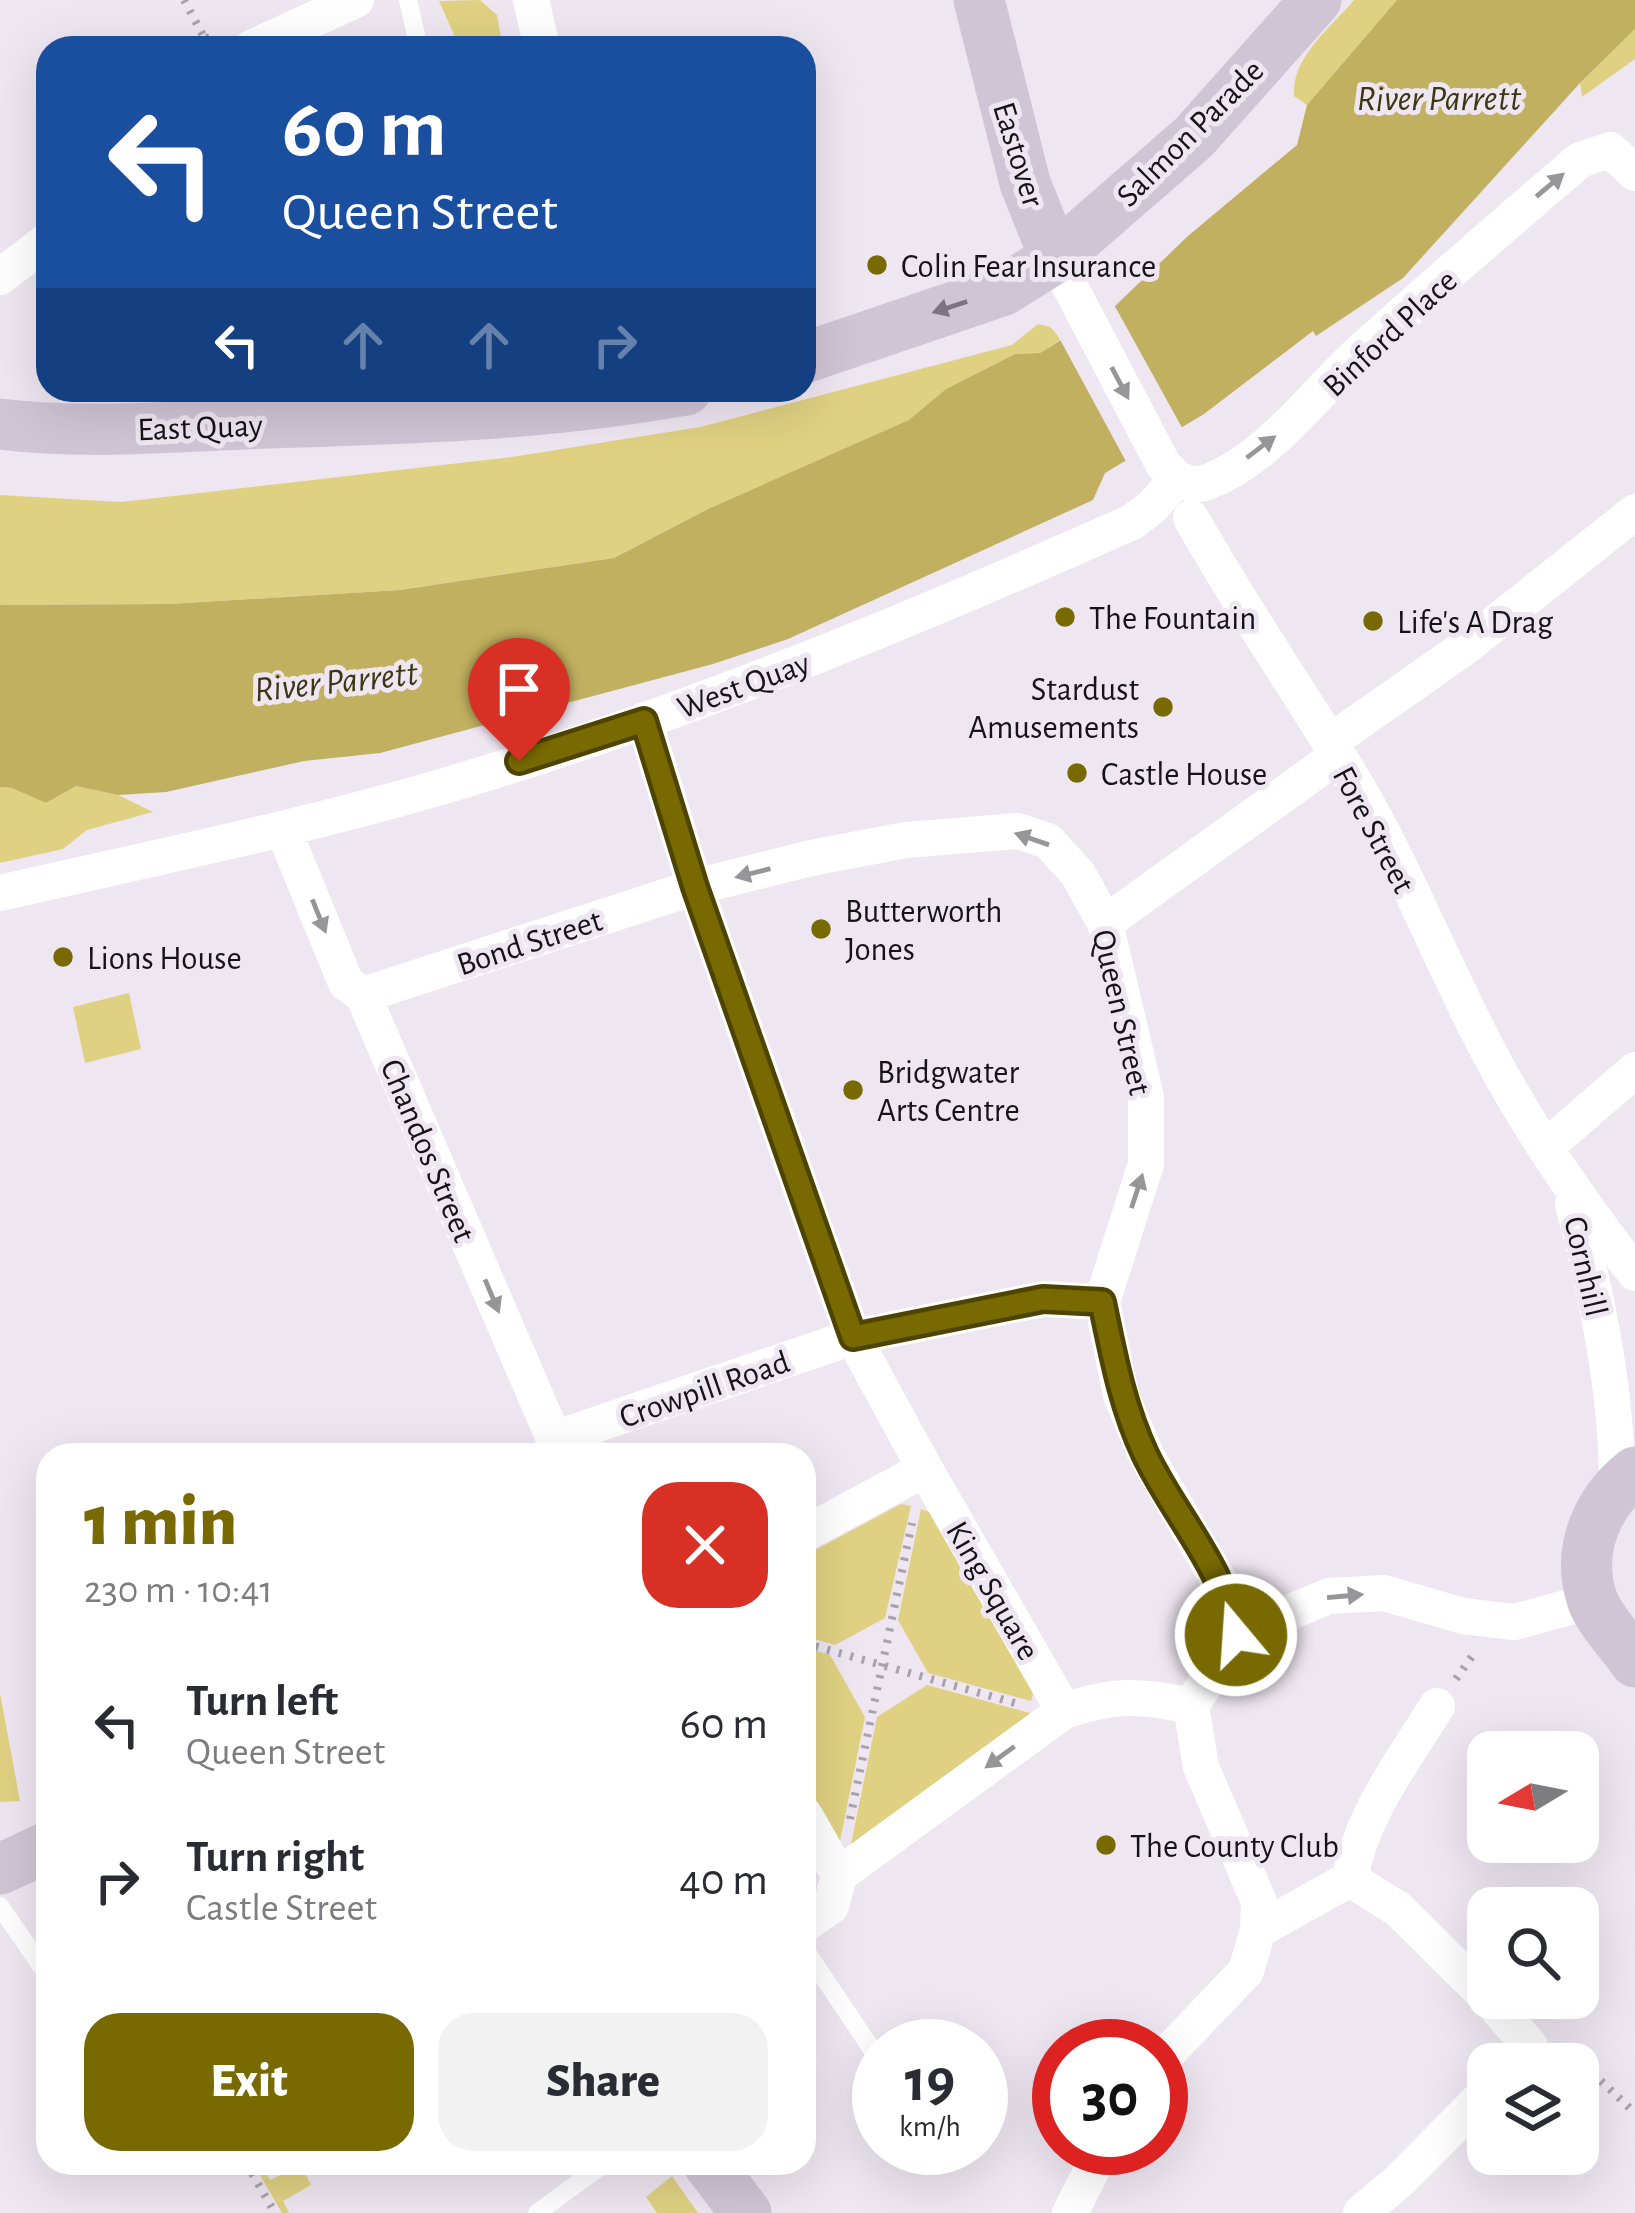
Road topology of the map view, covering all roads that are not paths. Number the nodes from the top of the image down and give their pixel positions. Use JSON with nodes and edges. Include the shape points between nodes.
{"nodes":[{"id":1,"x":356,"y":0,"type":"edge"},
{"id":2,"x":408,"y":0,"type":"edge"},
{"id":3,"x":531,"y":0,"type":"edge"},
{"id":4,"x":979,"y":0,"type":"edge"},
{"id":5,"x":1316,"y":0,"type":"edge"},
{"id":6,"x":277,"y":36,"type":"edge"},
{"id":7,"x":416,"y":36,"type":"edge"},
{"id":8,"x":539,"y":36,"type":"edge"},
{"id":9,"x":1622,"y":162,"type":"edge"},
{"id":10,"x":26,"y":251,"type":"edge"},
{"id":11,"x":0,"y":277,"type":"edge"},
{"id":12,"x":1066,"y":280,"type":"junction"},
{"id":13,"x":816,"y":354,"type":"edge"},
{"id":14,"x":546,"y":402,"type":"edge"},
{"id":15,"x":0,"y":424,"type":"edge"},
{"id":16,"x":1170,"y":471,"type":"junction"},
{"id":17,"x":1635,"y":512,"type":"edge"},
{"id":18,"x":1191,"y":518,"type":"dead end"},
{"id":19,"x":644,"y":721,"type":"junction"},
{"id":20,"x":1333,"y":749,"type":"junction"},
{"id":21,"x":283,"y":829,"type":"junction"},
{"id":22,"x":695,"y":887,"type":"junction"},
{"id":23,"x":0,"y":893,"type":"edge"},
{"id":24,"x":1105,"y":923,"type":"junction"},
{"id":25,"x":363,"y":995,"type":"junction"},
{"id":26,"x":1635,"y":1070,"type":"edge"},
{"id":27,"x":1544,"y":1148,"type":"junction"},
{"id":28,"x":1569,"y":1189,"type":"junction"},
{"id":29,"x":1635,"y":1273,"type":"edge"},
{"id":30,"x":1102,"y":1302,"type":"junction"},
{"id":31,"x":853,"y":1337,"type":"junction"},
{"id":32,"x":554,"y":1439,"type":"junction"},
{"id":33,"x":563,"y":1443,"type":"edge"},
{"id":34,"x":925,"y":1469,"type":"junction"},
{"id":35,"x":1626,"y":1479,"type":"edge"},
{"id":36,"x":816,"y":1528,"type":"edge"},
{"id":37,"x":1592,"y":1601,"type":"junction"},
{"id":38,"x":1236,"y":1635,"type":"junction"},
{"id":39,"x":1635,"y":1662,"type":"edge"},
{"id":40,"x":1191,"y":1706,"type":"junction"},
{"id":41,"x":1437,"y":1706,"type":"road end"},
{"id":42,"x":1064,"y":1711,"type":"junction"},
{"id":43,"x":36,"y":1832,"type":"edge"},
{"id":44,"x":0,"y":1833,"type":"edge"},
{"id":45,"x":816,"y":1835,"type":"edge"},
{"id":46,"x":36,"y":1852,"type":"edge"},
{"id":47,"x":0,"y":1869,"type":"edge"},
{"id":48,"x":839,"y":1875,"type":"junction"},
{"id":49,"x":1350,"y":1879,"type":"junction"},
{"id":50,"x":0,"y":1906,"type":"edge"},
{"id":51,"x":816,"y":1916,"type":"edge"},
{"id":52,"x":1258,"y":1930,"type":"junction"},
{"id":53,"x":36,"y":1958,"type":"edge"},
{"id":54,"x":816,"y":1966,"type":"edge"},
{"id":55,"x":1467,"y":1977,"type":"edge"},
{"id":56,"x":852,"y":2020,"type":"edge"},
{"id":57,"x":1188,"y":2032,"type":"edge"},
{"id":58,"x":1467,"y":2112,"type":"edge"},
{"id":59,"x":589,"y":2175,"type":"edge"},
{"id":60,"x":717,"y":2175,"type":"edge"},
{"id":61,"x":1089,"y":2175,"type":"edge"},
{"id":62,"x":537,"y":2213,"type":"edge"},
{"id":63,"x":746,"y":2213,"type":"edge"},
{"id":64,"x":1070,"y":2213,"type":"edge"},
{"id":65,"x":1361,"y":2213,"type":"edge"}],
"edges":[{"from":1,"to":6,"type":"street"},
{"from":2,"to":7,"type":"lane"},
{"from":3,"to":8,"type":"street"},
{"from":4,"to":12,"type":"street","name":"Eastover","via":[[1025,183]]},
{"from":5,"to":12,"type":"street","name":"Salmon Parade"},
{"from":16,"to":9,"type":"street","name":"Binford Place","one_way":true,"via":[[1192,485],[1210,481],[1264,446],[1580,160]]},
{"from":10,"to":11,"type":"street"},
{"from":12,"to":13,"type":"street","one_way":true,"via":[[1004,290]]},
{"from":12,"to":16,"type":"street","one_way":true},
{"from":14,"to":15,"type":"street","name":"East Quay","via":[[431,420]]},
{"from":16,"to":19,"type":"street","name":"West Quay","via":[[1153,508],[1132,522],[889,629]]},
{"from":17,"to":20,"type":"street"},
{"from":18,"to":20,"type":"street","name":"Fore Street"},
{"from":19,"to":21,"type":"street","name":"West Quay"},
{"from":19,"to":22,"type":"street","name":"King Square"},
{"from":20,"to":24,"type":"street"},
{"from":20,"to":27,"type":"street","name":"Fore Street"},
{"from":21,"to":23,"type":"street","name":"West Quay"},
{"from":21,"to":25,"type":"street","name":"Chandos Street","one_way":true,"via":[[346,983]]},
{"from":24,"to":22,"type":"street","name":"Queen Street","one_way":true,"via":[[1048,841],[1018,831],[906,840]]},
{"from":22,"to":25,"type":"street","name":"Bond Street"},
{"from":22,"to":31,"type":"street","name":"King Square"},
{"from":30,"to":24,"type":"street","name":"Queen Street","one_way":true,"via":[[1146,1164],[1147,1097]]},
{"from":25,"to":32,"type":"street","name":"Chandos Street","one_way":true},
{"from":26,"to":27,"type":"street"},
{"from":27,"to":28,"type":"street","name":"Cornhill"},
{"from":28,"to":29,"type":"street","name":"Cornhill"},
{"from":28,"to":35,"type":"street","name":"Cornhill"},
{"from":30,"to":31,"type":"street","via":[[1043,1299]]},
{"from":30,"to":38,"type":"street","via":[[1129,1415],[1230,1600]]},
{"from":31,"to":32,"type":"street","name":"Crowpill Road"},
{"from":31,"to":34,"type":"street","name":"King Square"},
{"from":32,"to":33,"type":"street"},
{"from":34,"to":36,"type":"street"},
{"from":34,"to":42,"type":"street","name":"King Square"},
{"from":35,"to":37,"type":"street","name":"Cornhill","via":[[1592,1525]]},
{"from":38,"to":37,"type":"street","one_way":true,"via":[[1329,1596],[1384,1593],[1514,1622]]},
{"from":37,"to":39,"type":"street"},
{"from":38,"to":40,"type":"street"},
{"from":40,"to":42,"type":"street","via":[[1137,1694]]},
{"from":40,"to":52,"type":"street","via":[[1201,1767],[1259,1902]]},
{"from":41,"to":49,"type":"street","via":[[1379,1800]]},
{"from":42,"to":48,"type":"street","one_way":true},
{"from":43,"to":44,"type":"street"},
{"from":45,"to":48,"type":"street"},
{"from":46,"to":47,"type":"street"},
{"from":48,"to":51,"type":"street","via":[[831,1906]]},
{"from":49,"to":52,"type":"street"},
{"from":49,"to":55,"type":"street","via":[[1397,1909]]},
{"from":50,"to":53,"type":"lane"},
{"from":52,"to":57,"type":"street","via":[[1246,1971]]},
{"from":54,"to":56,"type":"lane"},
{"from":58,"to":65,"type":"street"},
{"from":59,"to":62,"type":"lane"},
{"from":60,"to":63,"type":"street"},
{"from":61,"to":64,"type":"street"}]}
